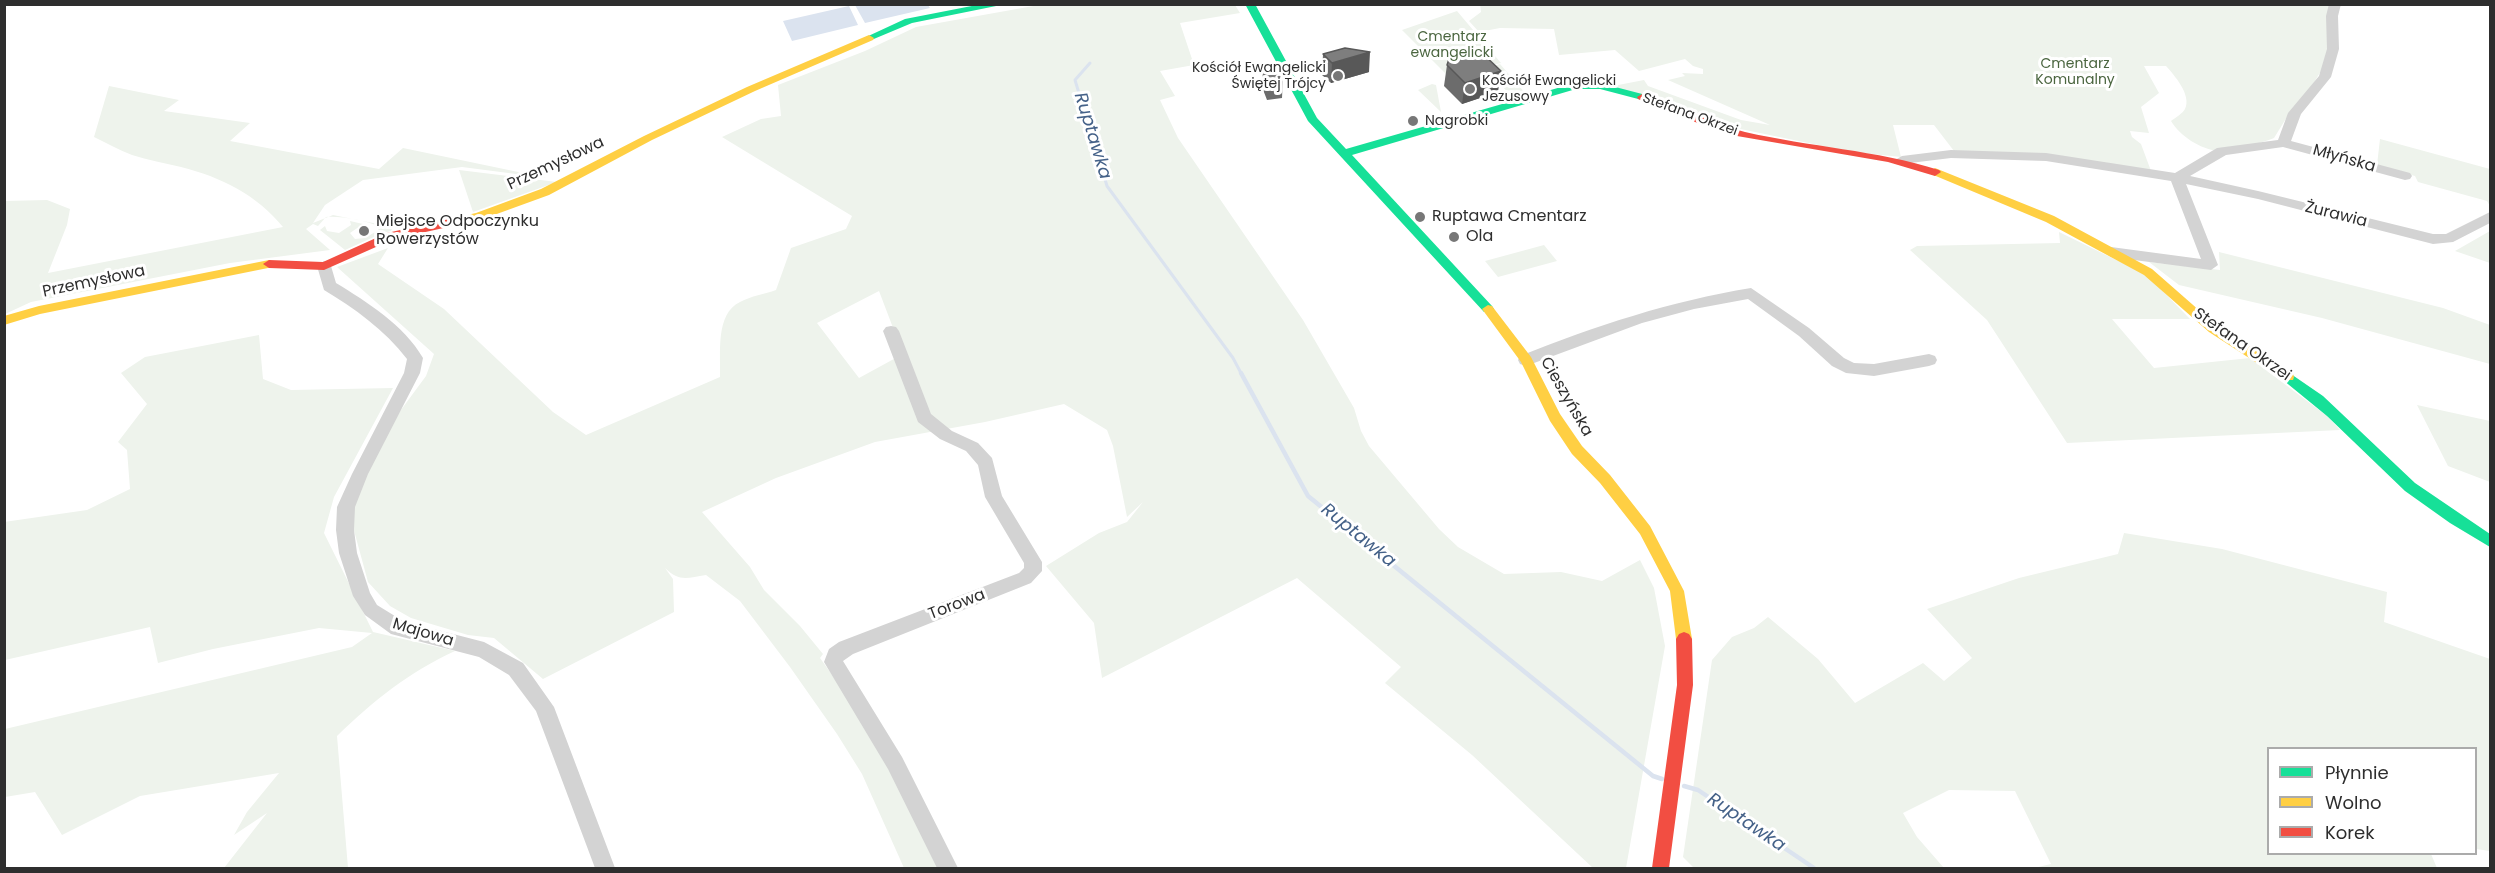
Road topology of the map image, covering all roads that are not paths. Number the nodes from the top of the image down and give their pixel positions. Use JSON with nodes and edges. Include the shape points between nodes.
{"nodes":[{"id":1,"x":1001,"y":4,"type":"edge"},
{"id":2,"x":1250,"y":4,"type":"edge"},
{"id":3,"x":2335,"y":4,"type":"edge"},
{"id":4,"x":2283,"y":143,"type":"junction"},
{"id":5,"x":1343,"y":154,"type":"junction"},
{"id":6,"x":1902,"y":160,"type":"junction"},
{"id":7,"x":2405,"y":176,"type":"dead end"},
{"id":8,"x":2177,"y":178,"type":"junction"},
{"id":9,"x":2490,"y":217,"type":"edge"},
{"id":10,"x":2111,"y":252,"type":"junction"},
{"id":11,"x":324,"y":266,"type":"junction"},
{"id":12,"x":4,"y":321,"type":"edge"},
{"id":13,"x":891,"y":331,"type":"dead end"},
{"id":14,"x":1526,"y":360,"type":"junction"},
{"id":15,"x":1929,"y":360,"type":"dead end"},
{"id":16,"x":2490,"y":541,"type":"edge"},
{"id":17,"x":605,"y":868,"type":"edge"},
{"id":18,"x":948,"y":868,"type":"edge"},
{"id":19,"x":1660,"y":868,"type":"edge"}],
"edges":[{"from":1,"to":11,"type":"street","name":"Przemysłowa","via":[[909,21],[751,88],[545,192],[479,216],[391,236]]},
{"from":2,"to":5,"type":"street","name":"Cieszyńska","via":[[1312,119]]},
{"from":3,"to":4,"type":"street","via":[[2333,49],[2325,77],[2295,113]]},
{"from":4,"to":7,"type":"street","name":"Młyńska"},
{"from":4,"to":8,"type":"street","name":"Młyńska","via":[[2222,151]]},
{"from":5,"to":6,"type":"street","name":"Stefana Okrzei","via":[[1588,84],[1641,97],[1740,134]]},
{"from":5,"to":14,"type":"street","name":"Cieszyńska","via":[[1488,309]]},
{"from":6,"to":8,"type":"street","name":"Stefana Okrzei","via":[[1951,154],[2046,157]]},
{"from":6,"to":10,"type":"street","name":"Stefana Okrzei","via":[[2050,219]]},
{"from":8,"to":9,"type":"street","name":"Żurawia","via":[[2433,239],[2448,239]]},
{"from":8,"to":10,"type":"street","via":[[2211,265]]},
{"from":10,"to":16,"type":"street","name":"Stefana Okrzei","via":[[2148,272],[2213,329],[2312,393],[2401,479]]},
{"from":11,"to":12,"type":"street","name":"Przemysłowa","via":[[252,266],[39,310]]},
{"from":11,"to":17,"type":"street","name":"Majowa","via":[[329,286],[368,311],[415,358],[412,373],[346,507],[348,553],[362,596],[371,609],[398,628],[484,650],[516,669],[544,707]]},
{"from":13,"to":18,"type":"street","name":"Torowa","via":[[924,418],[946,435],[972,447],[986,463],[994,497],[1033,562],[1033,571],[1025,578],[846,648],[833,662],[895,763]]},
{"from":14,"to":15,"type":"street","via":[[1637,321],[1722,297],[1751,293],[1852,369],[1874,370]]},
{"from":14,"to":19,"type":"street","name":"Cieszyńska","via":[[1555,417],[1577,450],[1645,530],[1677,591],[1686,648],[1685,686]]}]}
